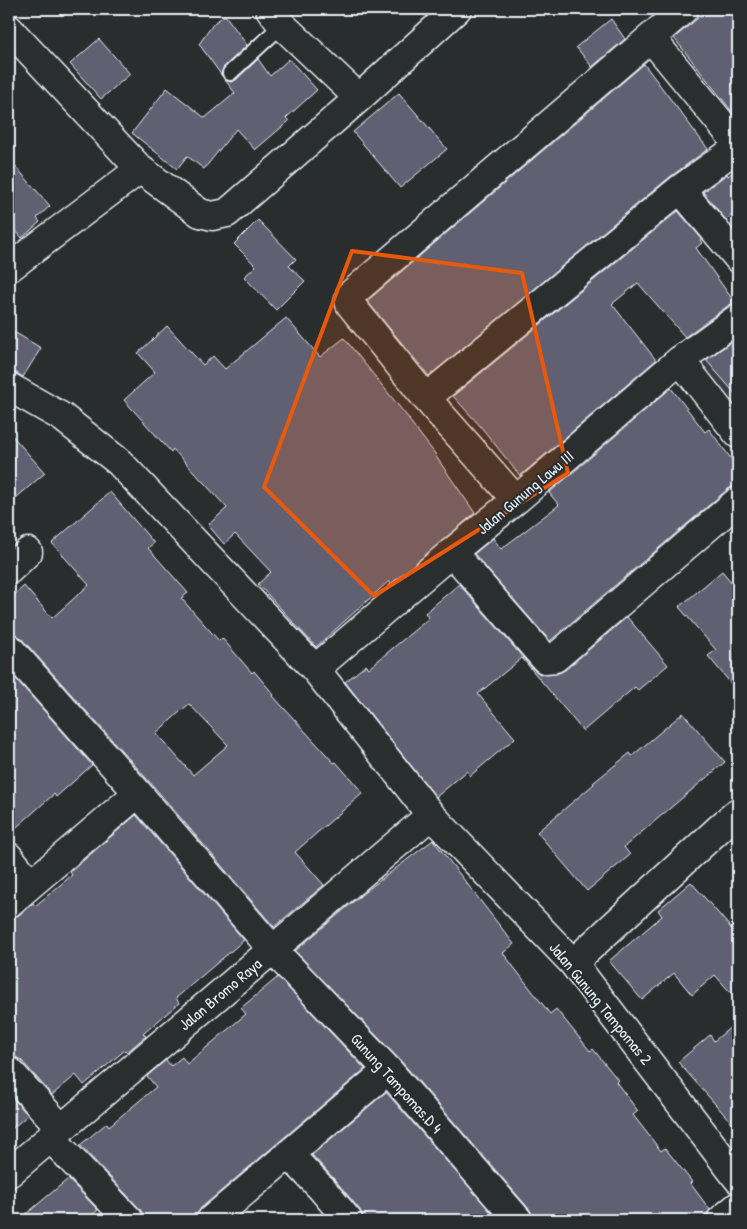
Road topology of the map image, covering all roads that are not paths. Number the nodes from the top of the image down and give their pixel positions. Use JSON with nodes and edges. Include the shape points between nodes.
{"nodes":[{"id":1,"x":458,"y":9,"type":"edge"},
{"id":2,"x":684,"y":9,"type":"edge"},
{"id":3,"x":276,"y":17,"type":"edge"},
{"id":4,"x":9,"y":29,"type":"edge"},
{"id":5,"x":651,"y":38,"type":"junction"},
{"id":6,"x":230,"y":73,"type":"dead end"},
{"id":7,"x":359,"y":98,"type":"junction"},
{"id":8,"x":738,"y":145,"type":"edge"},
{"id":9,"x":140,"y":169,"type":"junction"},
{"id":10,"x":680,"y":189,"type":"junction"},
{"id":11,"x":738,"y":258,"type":"edge"},
{"id":12,"x":9,"y":268,"type":"edge"},
{"id":13,"x":738,"y":318,"type":"edge"},
{"id":14,"x":680,"y":360,"type":"junction"},
{"id":15,"x":9,"y":388,"type":"edge"},
{"id":16,"x":426,"y":398,"type":"junction"},
{"id":17,"x":738,"y":434,"type":"edge"},
{"id":18,"x":516,"y":500,"type":"junction"},
{"id":19,"x":738,"y":501,"type":"edge"},
{"id":20,"x":28,"y":552,"type":"dead end"},
{"id":21,"x":452,"y":552,"type":"junction"},
{"id":22,"x":9,"y":570,"type":"edge"},
{"id":23,"x":9,"y":648,"type":"edge"},
{"id":24,"x":315,"y":669,"type":"junction"},
{"id":25,"x":138,"y":793,"type":"junction"},
{"id":26,"x":430,"y":815,"type":"junction"},
{"id":27,"x":733,"y":827,"type":"edge"},
{"id":28,"x":9,"y":857,"type":"edge"},
{"id":29,"x":31,"y":884,"type":"junction"},
{"id":30,"x":9,"y":903,"type":"edge"},
{"id":31,"x":273,"y":950,"type":"junction"},
{"id":32,"x":573,"y":964,"type":"junction"},
{"id":33,"x":388,"y":1070,"type":"junction"},
{"id":34,"x":9,"y":1071,"type":"edge"},
{"id":35,"x":56,"y":1132,"type":"junction"},
{"id":36,"x":288,"y":1154,"type":"junction"},
{"id":37,"x":9,"y":1173,"type":"edge"},
{"id":38,"x":738,"y":1179,"type":"edge"},
{"id":39,"x":738,"y":1206,"type":"edge"},
{"id":40,"x":339,"y":1217,"type":"edge"},
{"id":41,"x":128,"y":1220,"type":"edge"},
{"id":42,"x":211,"y":1220,"type":"edge"},
{"id":43,"x":518,"y":1220,"type":"edge"},
{"id":44,"x":722,"y":1220,"type":"edge"}],
"edges":[{"from":1,"to":7,"type":"street"},
{"from":2,"to":5,"type":"street"},
{"from":3,"to":6,"type":"lane"},
{"from":3,"to":7,"type":"street"},
{"from":4,"to":9,"type":"street"},
{"from":5,"to":8,"type":"street"},
{"from":5,"to":16,"type":"street","via":[[350,295],[350,304]]},
{"from":7,"to":9,"type":"street","via":[[228,214],[212,216],[200,213]]},
{"from":8,"to":10,"type":"street"},
{"from":9,"to":12,"type":"street"},
{"from":10,"to":11,"type":"street"},
{"from":10,"to":16,"type":"street"},
{"from":13,"to":14,"type":"street","name":"Jalan Gunung Lawu III"},
{"from":14,"to":17,"type":"street"},
{"from":14,"to":18,"type":"street","name":"Jalan Gunung Lawu III"},
{"from":15,"to":24,"type":"street","name":"Jalan Gunung Tampomas 2","via":[[62,417],[119,462]]},
{"from":16,"to":18,"type":"street"},
{"from":18,"to":21,"type":"street","name":"Jalan Gunung Lawu III"},
{"from":19,"to":21,"type":"street","via":[[555,658],[545,659]]},
{"from":20,"to":22,"type":"street"},
{"from":21,"to":24,"type":"street","name":"Jalan Gunung Lawu III"},
{"from":23,"to":25,"type":"street","name":"Gunung Tampomas.D 4"},
{"from":24,"to":26,"type":"street","name":"Jalan Gunung Tampomas 2"},
{"from":25,"to":29,"type":"street"},
{"from":25,"to":31,"type":"street","name":"Gunung Tampomas.D 4"},
{"from":26,"to":31,"type":"street","name":"Jalan Bromo Raya"},
{"from":26,"to":32,"type":"street","name":"Jalan Gunung Tampomas 2"},
{"from":27,"to":32,"type":"street"},
{"from":28,"to":29,"type":"street"},
{"from":29,"to":30,"type":"street"},
{"from":31,"to":33,"type":"street","name":"Gunung Tampomas.D 4"},
{"from":31,"to":35,"type":"street","name":"Jalan Bromo Raya"},
{"from":32,"to":38,"type":"street","name":"Jalan Gunung Tampomas 2"},
{"from":33,"to":36,"type":"street"},
{"from":33,"to":43,"type":"street","name":"Gunung Tampomas.D 4"},
{"from":34,"to":35,"type":"street"},
{"from":35,"to":37,"type":"street","name":"Jalan Bromo Raya"},
{"from":35,"to":41,"type":"street"},
{"from":36,"to":40,"type":"street","via":[[322,1189]]},
{"from":36,"to":42,"type":"street"},
{"from":39,"to":44,"type":"street"}]}
